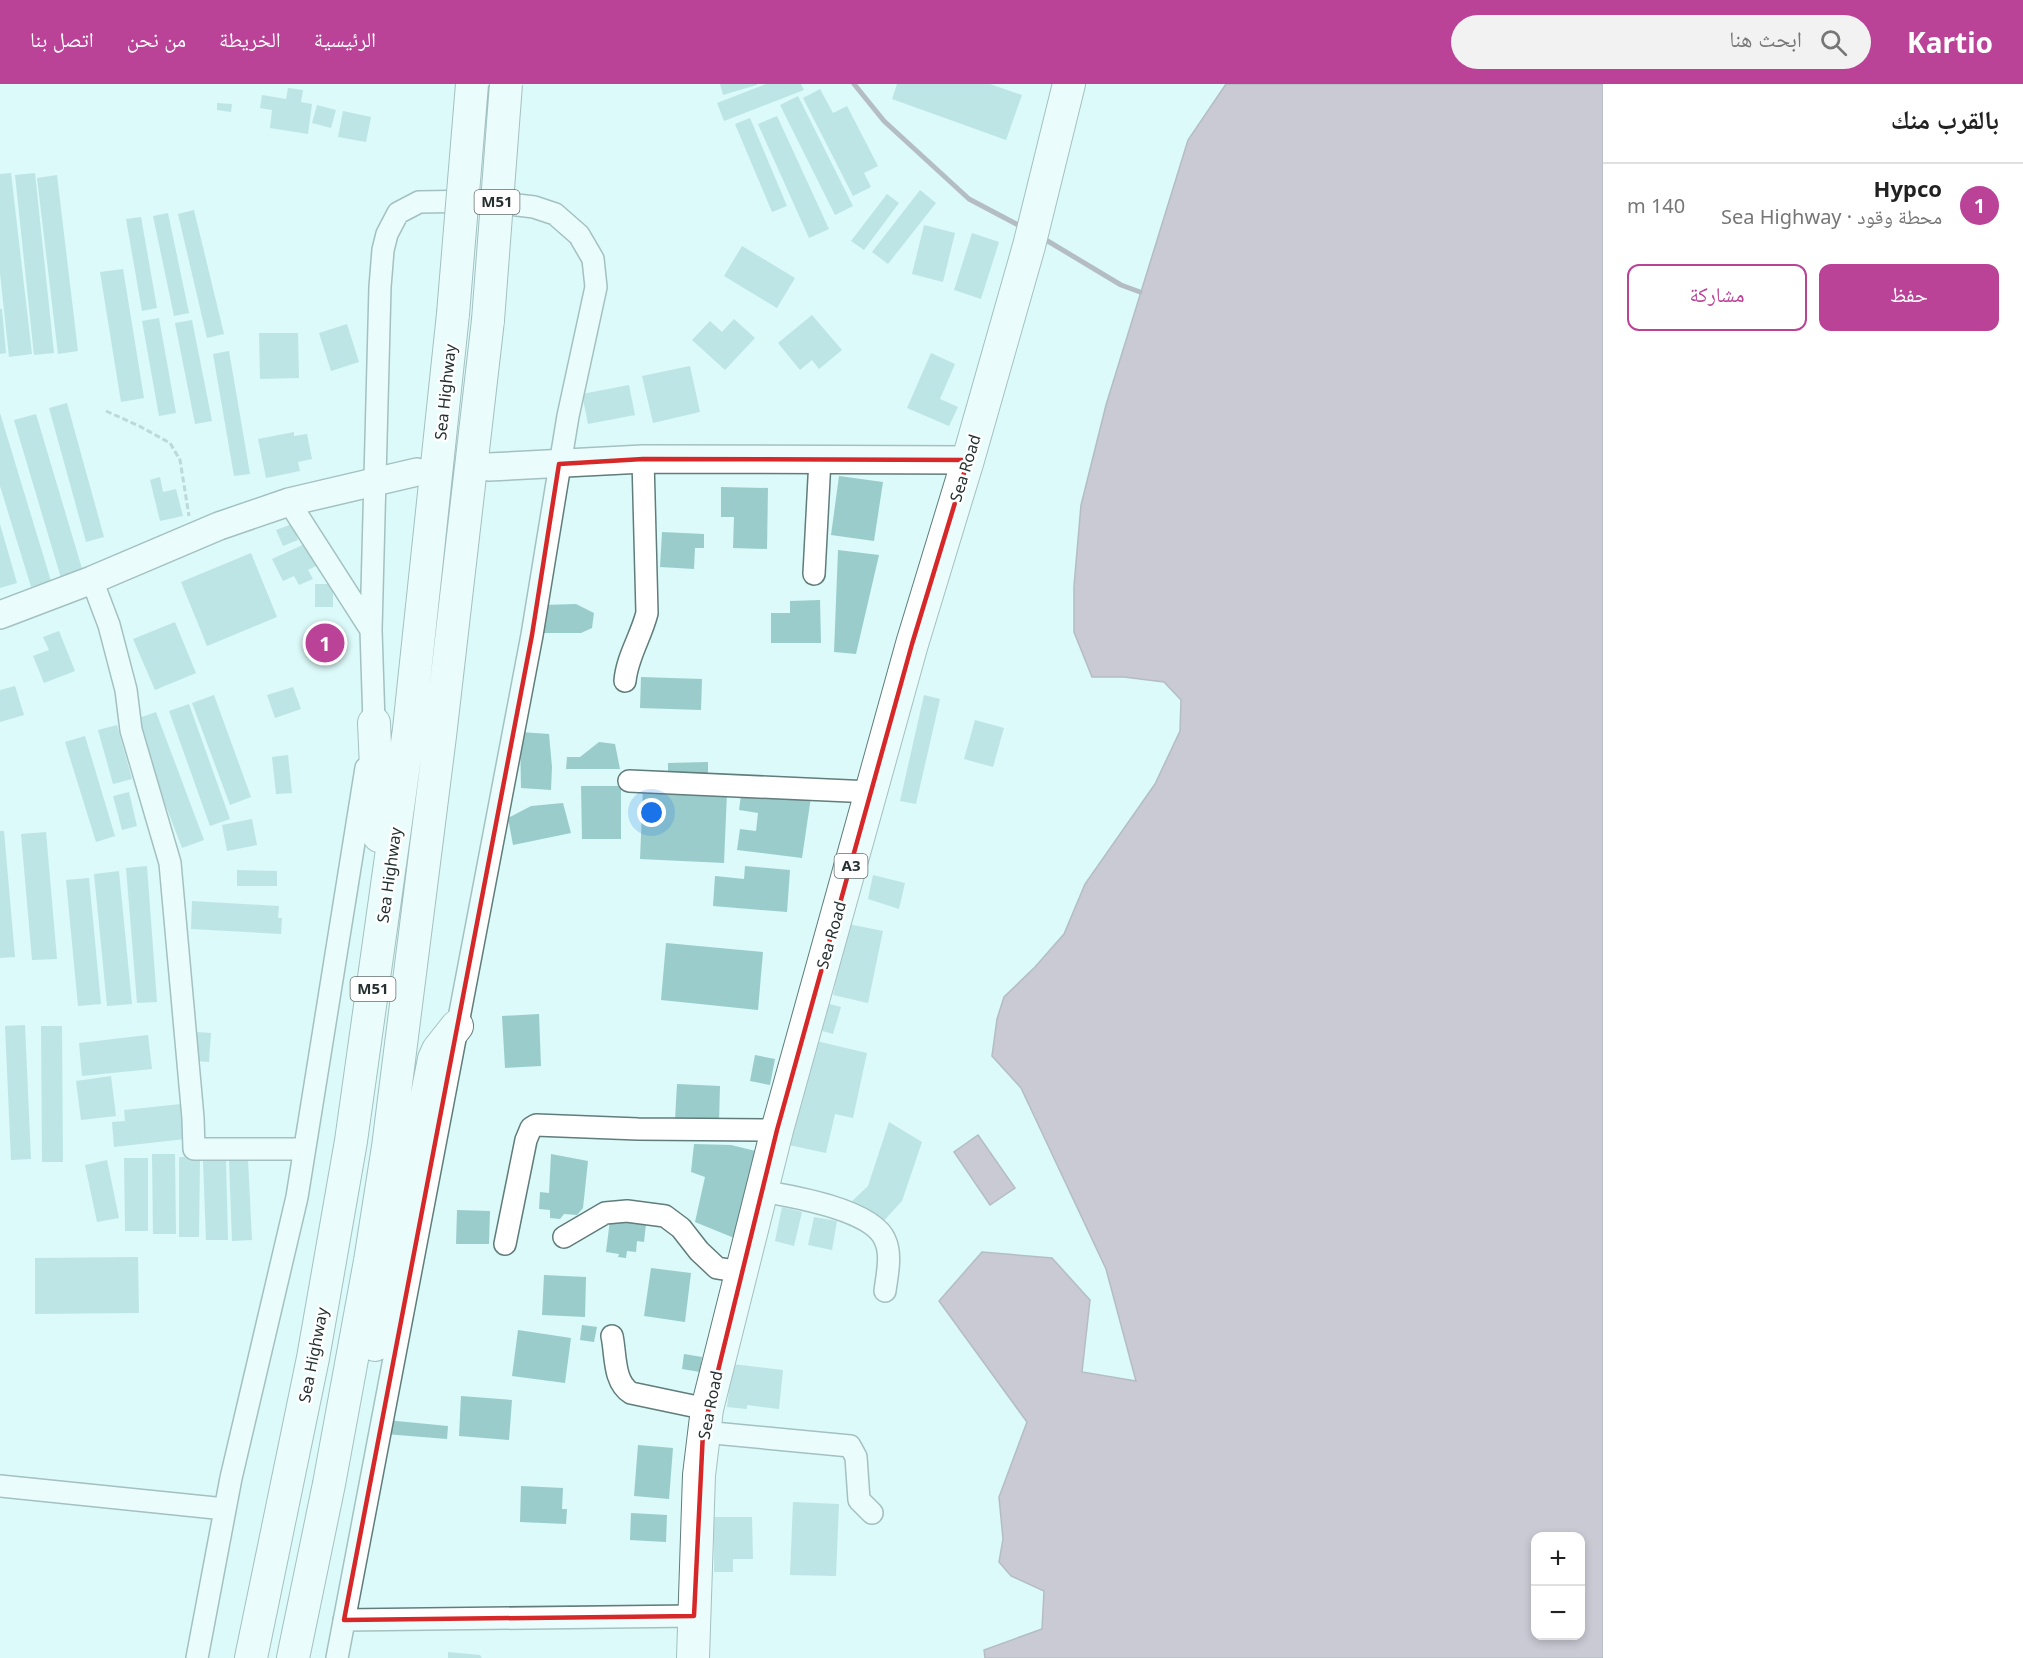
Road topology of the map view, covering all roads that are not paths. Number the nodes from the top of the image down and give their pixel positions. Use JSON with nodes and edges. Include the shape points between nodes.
{"nodes":[{"id":1,"x":472,"y":84,"type":"edge"},
{"id":2,"x":506,"y":84,"type":"edge"},
{"id":3,"x":1069,"y":84,"type":"edge"},
{"id":4,"x":643,"y":459,"type":"junction"},
{"id":5,"x":820,"y":459,"type":"junction"},
{"id":6,"x":968,"y":460,"type":"junction"},
{"id":7,"x":559,"y":464,"type":"junction"},
{"id":8,"x":489,"y":467,"type":"dead end"},
{"id":9,"x":417,"y":472,"type":"dead end"},
{"id":10,"x":375,"y":481,"type":"junction"},
{"id":11,"x":289,"y":502,"type":"junction"},
{"id":12,"x":814,"y":574,"type":"dead end"},
{"id":13,"x":92,"y":580,"type":"junction"},
{"id":14,"x":0,"y":615,"type":"edge"},
{"id":15,"x":371,"y":630,"type":"junction"},
{"id":16,"x":625,"y":681,"type":"dead end"},
{"id":17,"x":374,"y":723,"type":"junction"},
{"id":18,"x":629,"y":781,"type":"dead end"},
{"id":19,"x":872,"y":792,"type":"junction"},
{"id":20,"x":380,"y":941,"type":"junction"},
{"id":21,"x":457,"y":1026,"type":"junction"},
{"id":22,"x":777,"y":1130,"type":"junction"},
{"id":23,"x":303,"y":1149,"type":"junction"},
{"id":24,"x":762,"y":1191,"type":"junction"},
{"id":25,"x":564,"y":1237,"type":"dead end"},
{"id":26,"x":505,"y":1244,"type":"dead end"},
{"id":27,"x":742,"y":1272,"type":"junction"},
{"id":28,"x":885,"y":1291,"type":"dead end"},
{"id":29,"x":612,"y":1336,"type":"dead end"},
{"id":30,"x":705,"y":1420,"type":"junction"},
{"id":31,"x":328,"y":1484,"type":"junction"},
{"id":32,"x":0,"y":1486,"type":"edge"},
{"id":33,"x":225,"y":1509,"type":"junction"},
{"id":34,"x":872,"y":1513,"type":"dead end"},
{"id":35,"x":694,"y":1617,"type":"junction"},
{"id":36,"x":345,"y":1620,"type":"junction"},
{"id":37,"x":197,"y":1658,"type":"edge"},
{"id":38,"x":251,"y":1658,"type":"edge"},
{"id":39,"x":293,"y":1658,"type":"edge"},
{"id":40,"x":337,"y":1658,"type":"edge"},
{"id":41,"x":693,"y":1658,"type":"edge"}],
"edges":[{"from":1,"to":20,"type":"highway","name":"Sea Highway","number":"M51","bridge":true,"via":[[453,314],[409,729]]},
{"from":2,"to":31,"type":"highway","name":"Sea Highway","number":"M51","bridge":true,"via":[[488,320],[388,1147]]},
{"from":3,"to":6,"type":"highway","name":"Sea Road","number":"A3","via":[[1029,246]]},
{"from":4,"to":5,"type":"main road"},
{"from":4,"to":7,"type":"main road"},
{"from":4,"to":16,"type":"street","via":[[647,613],[626,667]]},
{"from":5,"to":6,"type":"main road"},
{"from":5,"to":12,"type":"street"},
{"from":6,"to":19,"type":"highway","name":"Sea Road","number":"A3"},
{"from":7,"to":8,"type":"main road"},
{"from":7,"to":10,"type":"street","via":[[596,287],[593,259],[579,235],[555,214],[534,207],[483,201],[419,202],[398,213],[383,250]]},
{"from":7,"to":21,"type":"street","via":[[532,635]]},
{"from":9,"to":10,"type":"main road"},
{"from":10,"to":11,"type":"main road"},
{"from":10,"to":15,"type":"street"},
{"from":11,"to":13,"type":"main road","via":[[195,535]]},
{"from":11,"to":15,"type":"street"},
{"from":13,"to":14,"type":"main road"},
{"from":13,"to":23,"type":"street","via":[[109,625],[126,690],[131,730],[170,863],[194,1149]]},
{"from":15,"to":17,"type":"street"},
{"from":17,"to":20,"type":"highway"},
{"from":17,"to":23,"type":"street"},
{"from":18,"to":19,"type":"street"},
{"from":19,"to":22,"type":"highway","name":"Sea Road","number":"A3"},
{"from":20,"to":38,"type":"highway","name":"Sea Highway","number":"M51","via":[[333,1249]]},
{"from":21,"to":31,"type":"highway","via":[[434,1059],[389,1285],[360,1406],[347,1453]]},
{"from":21,"to":36,"type":"street"},
{"from":22,"to":24,"type":"highway","name":"Sea Road","number":"A3"},
{"from":22,"to":26,"type":"street","via":[[536,1125],[526,1140]]},
{"from":23,"to":33,"type":"street","via":[[297,1197]]},
{"from":24,"to":27,"type":"highway","name":"Sea Road","number":"A3"},
{"from":24,"to":28,"type":"street","via":[[827,1206],[867,1220],[877,1228],[888,1250]]},
{"from":25,"to":27,"type":"street","via":[[604,1213],[627,1211],[665,1216],[717,1268]]},
{"from":27,"to":30,"type":"highway","name":"Sea Road","number":"A3"},
{"from":29,"to":30,"type":"street","via":[[619,1381],[624,1389]]},
{"from":30,"to":34,"type":"street","via":[[850,1446],[856,1457],[859,1500]]},
{"from":30,"to":35,"type":"highway","name":"Sea Road","number":"A3"},
{"from":31,"to":39,"type":"highway","name":"Sea Highway","number":"M51"},
{"from":32,"to":33,"type":"street"},
{"from":33,"to":37,"type":"street"},
{"from":35,"to":36,"type":"street"},
{"from":35,"to":41,"type":"highway","name":"Sea Road","number":"A3"},
{"from":36,"to":40,"type":"street"}]}
